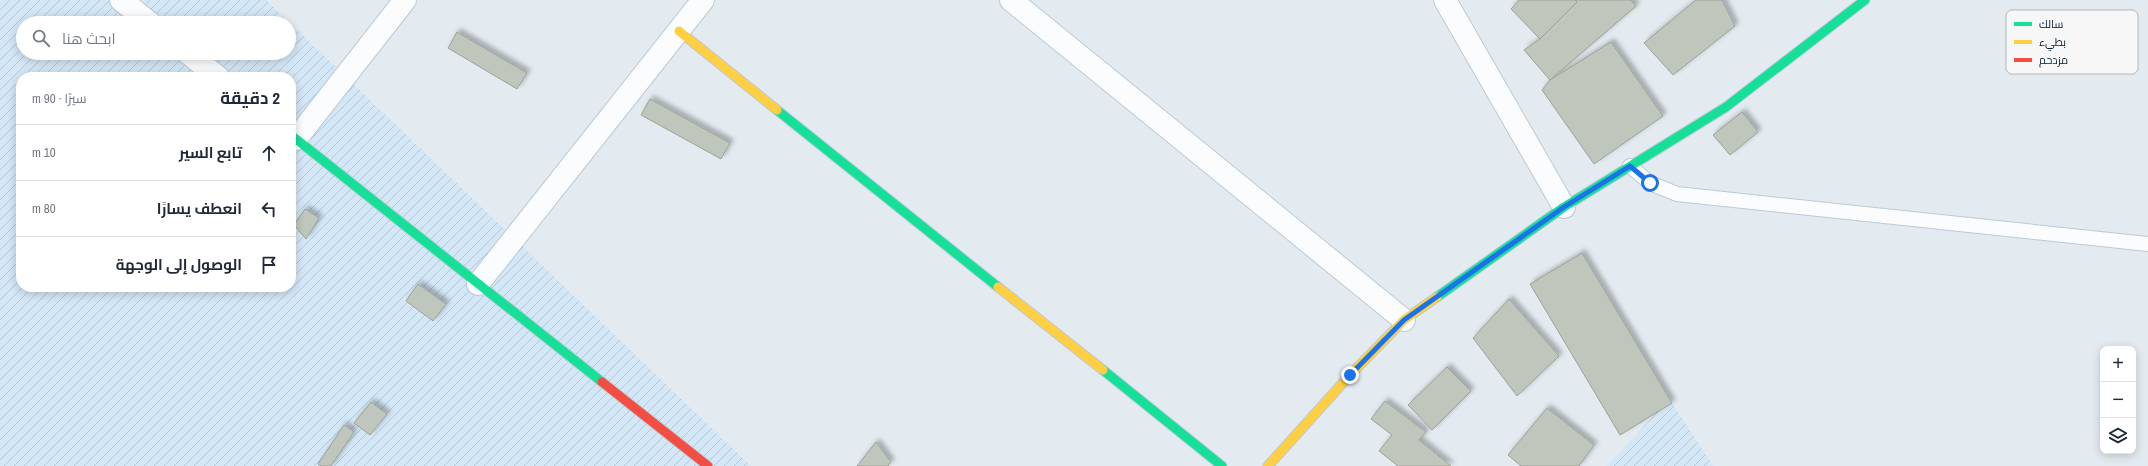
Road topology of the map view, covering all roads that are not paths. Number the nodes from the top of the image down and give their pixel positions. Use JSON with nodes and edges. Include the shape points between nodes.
{"nodes":[{"id":1,"x":121,"y":0,"type":"edge"},
{"id":2,"x":406,"y":0,"type":"edge"},
{"id":3,"x":703,"y":0,"type":"edge"},
{"id":4,"x":1011,"y":0,"type":"edge"},
{"id":5,"x":1431,"y":0,"type":"edge"},
{"id":6,"x":1865,"y":0,"type":"edge"},
{"id":7,"x":1450,"y":9,"type":"edge"},
{"id":8,"x":141,"y":16,"type":"edge"},
{"id":9,"x":679,"y":31,"type":"junction"},
{"id":10,"x":197,"y":60,"type":"edge"},
{"id":11,"x":212,"y":72,"type":"edge"},
{"id":12,"x":296,"y":133,"type":"edge"},
{"id":13,"x":296,"y":139,"type":"edge"},
{"id":14,"x":1630,"y":166,"type":"junction"},
{"id":15,"x":1564,"y":207,"type":"junction"},
{"id":16,"x":2148,"y":244,"type":"edge"},
{"id":17,"x":478,"y":284,"type":"junction"},
{"id":18,"x":1404,"y":320,"type":"junction"},
{"id":19,"x":708,"y":466,"type":"edge"},
{"id":20,"x":1222,"y":466,"type":"edge"},
{"id":21,"x":1268,"y":466,"type":"edge"}],
"edges":[{"from":1,"to":8,"type":"street"},
{"from":2,"to":12,"type":"street"},
{"from":3,"to":9,"type":"street"},
{"from":4,"to":18,"type":"street"},
{"from":5,"to":7,"type":"street"},
{"from":6,"to":14,"type":"street","via":[[1726,107]]},
{"from":7,"to":15,"type":"street"},
{"from":9,"to":17,"type":"street"},
{"from":9,"to":20,"type":"street"},
{"from":10,"to":11,"type":"street"},
{"from":13,"to":17,"type":"street"},
{"from":14,"to":15,"type":"street"},
{"from":14,"to":16,"type":"lane","via":[[1650,183],[1677,194]]},
{"from":15,"to":18,"type":"street"},
{"from":17,"to":19,"type":"street"},
{"from":18,"to":21,"type":"street","via":[[1350,375]]}]}
